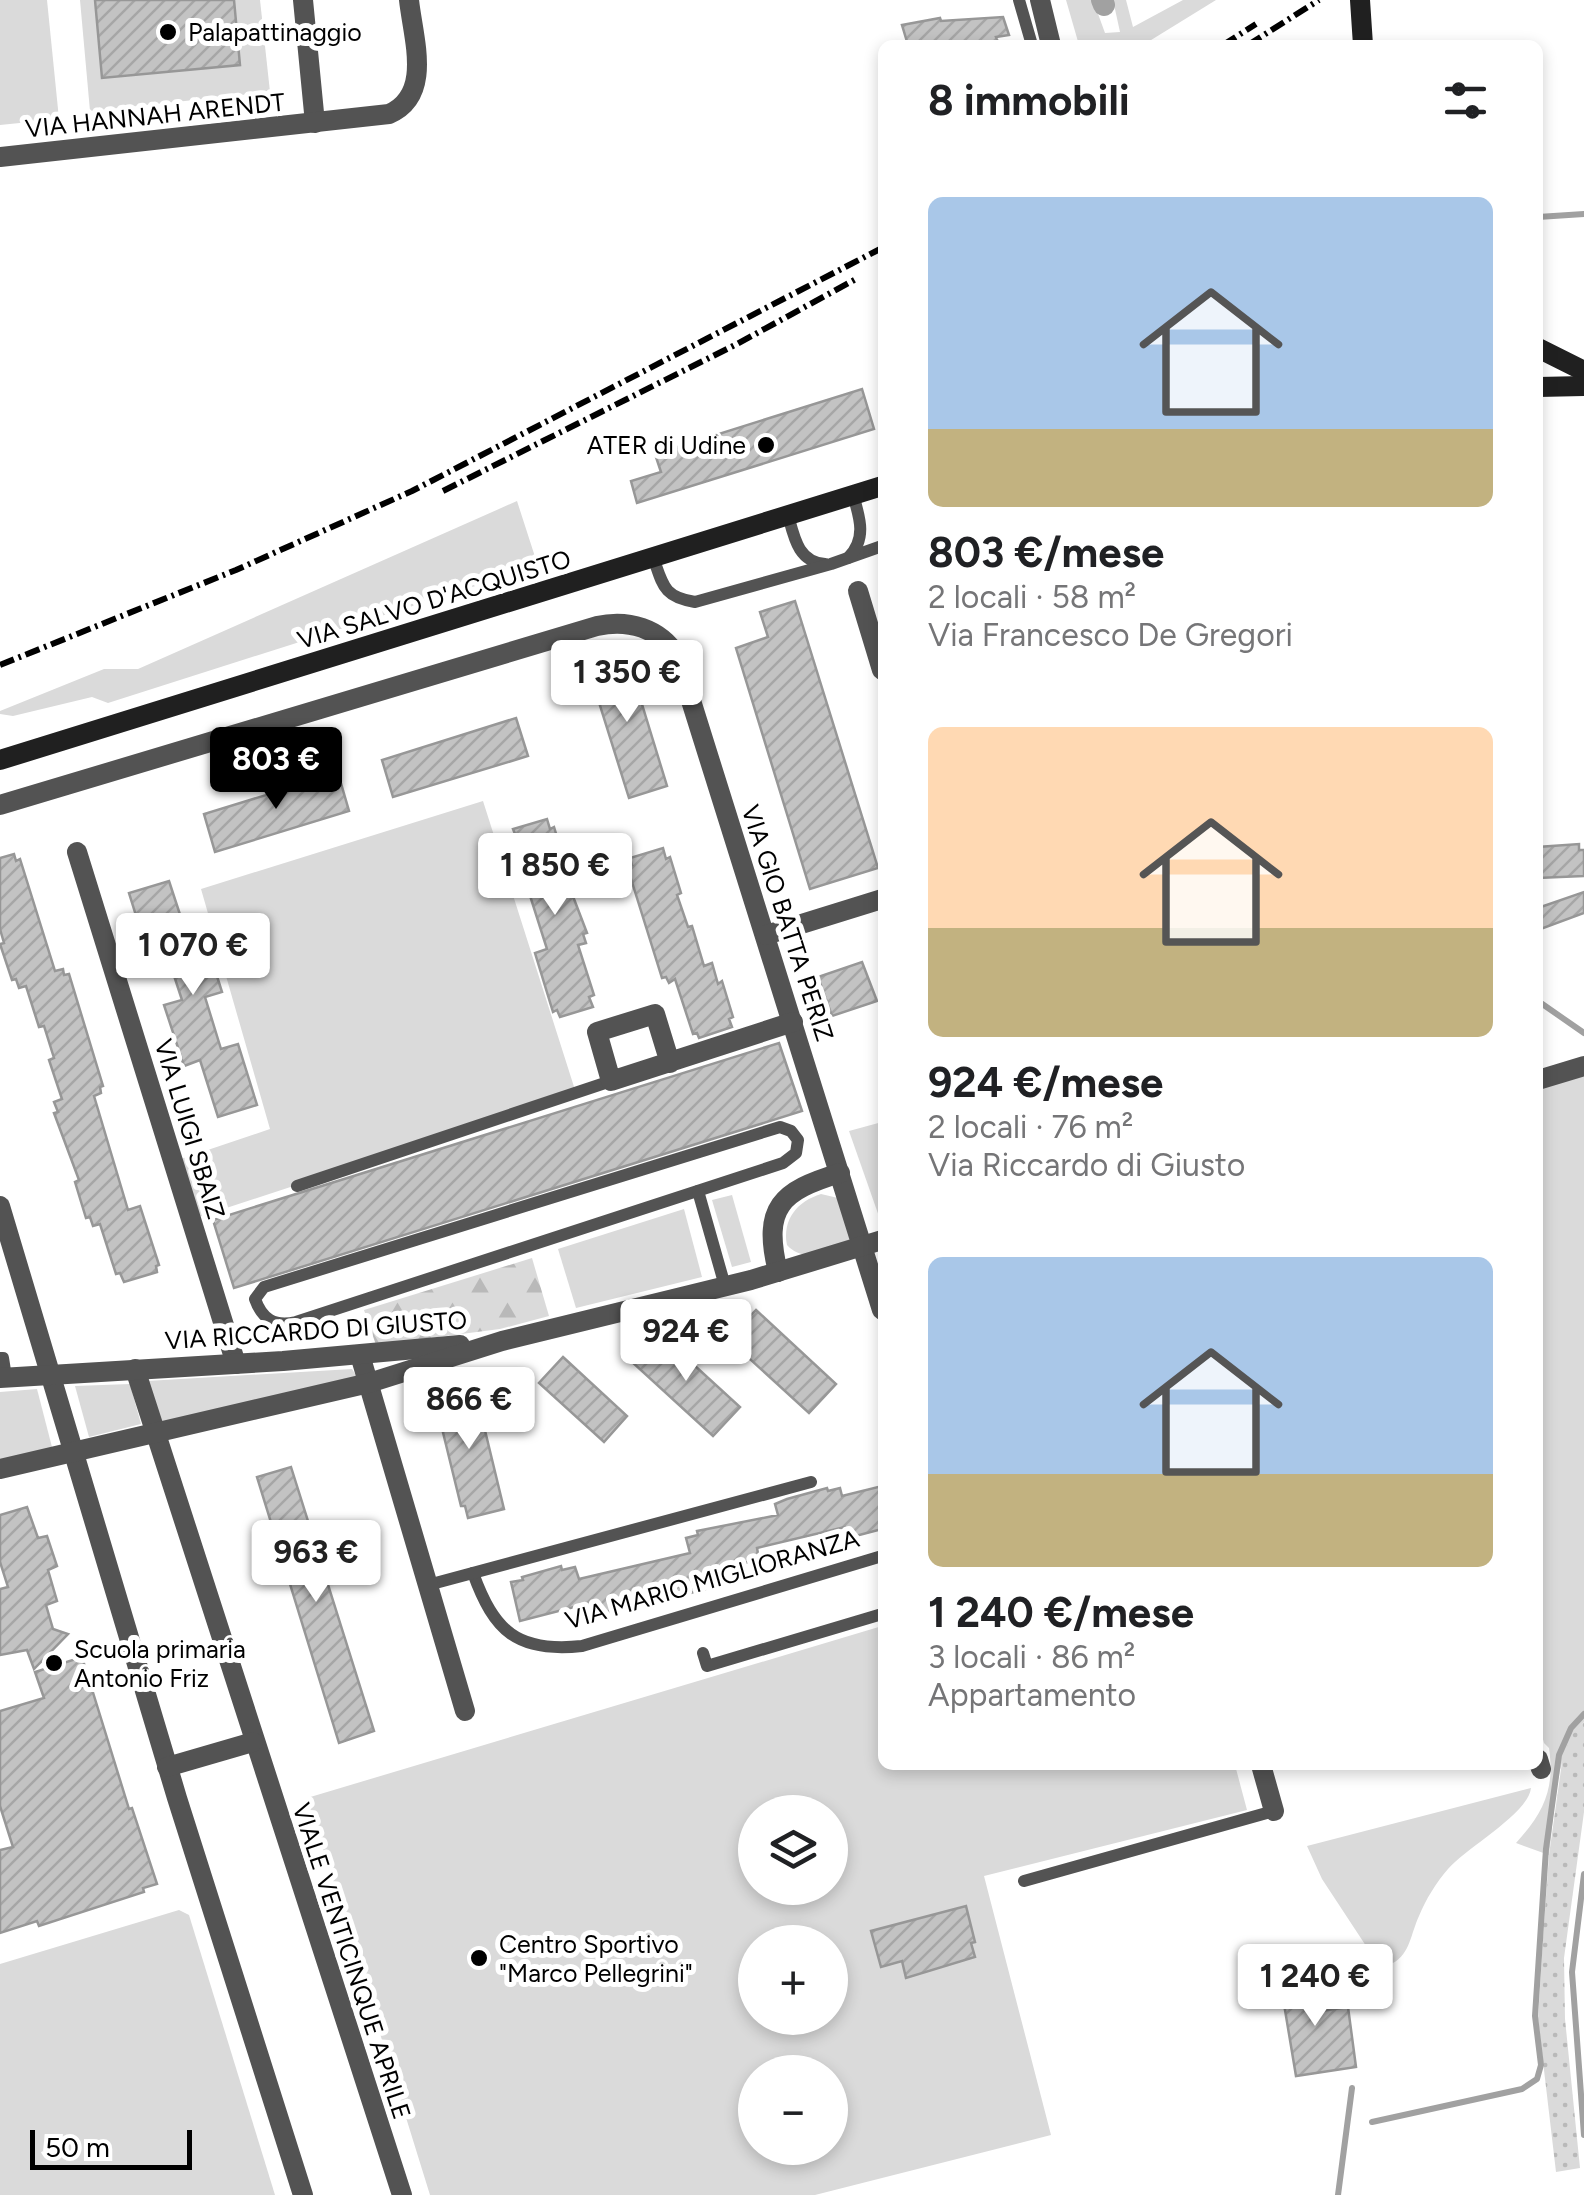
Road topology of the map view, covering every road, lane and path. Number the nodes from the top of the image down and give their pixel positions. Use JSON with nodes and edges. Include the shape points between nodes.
{"nodes":[{"id":1,"x":303,"y":0,"type":"edge"},
{"id":2,"x":410,"y":0,"type":"edge"},
{"id":3,"x":1020,"y":0,"type":"edge"},
{"id":4,"x":1040,"y":0,"type":"edge"},
{"id":5,"x":1360,"y":8,"type":"edge"},
{"id":6,"x":1031,"y":40,"type":"edge"},
{"id":7,"x":1050,"y":40,"type":"edge"},
{"id":8,"x":1363,"y":40,"type":"edge"},
{"id":9,"x":315,"y":123,"type":"junction"},
{"id":10,"x":0,"y":157,"type":"edge"},
{"id":11,"x":1543,"y":350,"type":"edge"},
{"id":12,"x":1584,"y":371,"type":"edge"},
{"id":13,"x":1543,"y":386,"type":"edge"},
{"id":14,"x":1584,"y":386,"type":"edge"},
{"id":15,"x":878,"y":487,"type":"edge"},
{"id":16,"x":853,"y":495,"type":"junction"},
{"id":17,"x":788,"y":515,"type":"junction"},
{"id":18,"x":878,"y":547,"type":"edge"},
{"id":19,"x":652,"y":557,"type":"junction"},
{"id":20,"x":847,"y":559,"type":"junction"},
{"id":21,"x":831,"y":564,"type":"junction"},
{"id":22,"x":858,"y":590,"type":"dead end"},
{"id":23,"x":878,"y":657,"type":"edge"},
{"id":24,"x":0,"y":760,"type":"edge"},
{"id":25,"x":0,"y":805,"type":"edge"},
{"id":26,"x":78,"y":852,"type":"dead end"},
{"id":27,"x":878,"y":900,"type":"edge"},
{"id":28,"x":766,"y":934,"type":"junction"},
{"id":29,"x":793,"y":1022,"type":"junction"},
{"id":30,"x":670,"y":1063,"type":"junction"},
{"id":31,"x":1584,"y":1066,"type":"edge"},
{"id":32,"x":1543,"y":1078,"type":"edge"},
{"id":33,"x":612,"y":1081,"type":"junction"},
{"id":34,"x":840,"y":1173,"type":"junction"},
{"id":35,"x":297,"y":1186,"type":"dead end"},
{"id":36,"x":698,"y":1191,"type":"junction"},
{"id":37,"x":0,"y":1206,"type":"edge"},
{"id":38,"x":872,"y":1243,"type":"edge"},
{"id":39,"x":778,"y":1272,"type":"junction"},
{"id":40,"x":878,"y":1283,"type":"edge"},
{"id":41,"x":724,"y":1286,"type":"junction"},
{"id":42,"x":502,"y":1341,"type":"junction"},
{"id":43,"x":360,"y":1355,"type":"junction"},
{"id":44,"x":236,"y":1364,"type":"junction"},
{"id":45,"x":135,"y":1369,"type":"junction"},
{"id":46,"x":2,"y":1371,"type":"edge"},
{"id":47,"x":51,"y":1374,"type":"junction"},
{"id":48,"x":368,"y":1383,"type":"junction"},
{"id":49,"x":156,"y":1432,"type":"junction"},
{"id":50,"x":72,"y":1452,"type":"junction"},
{"id":51,"x":0,"y":1468,"type":"edge"},
{"id":52,"x":811,"y":1482,"type":"dead end"},
{"id":53,"x":878,"y":1557,"type":"edge"},
{"id":54,"x":473,"y":1573,"type":"junction"},
{"id":55,"x":428,"y":1585,"type":"junction"},
{"id":56,"x":878,"y":1615,"type":"edge"},
{"id":57,"x":703,"y":1653,"type":"dead end"},
{"id":58,"x":465,"y":1711,"type":"dead end"},
{"id":59,"x":254,"y":1742,"type":"junction"},
{"id":60,"x":167,"y":1767,"type":"junction"},
{"id":61,"x":1262,"y":1770,"type":"edge"},
{"id":62,"x":1274,"y":1811,"type":"joint"},
{"id":63,"x":1024,"y":1880,"type":"dead end"},
{"id":64,"x":302,"y":2195,"type":"edge"},
{"id":65,"x":402,"y":2195,"type":"edge"}],
"edges":[{"from":1,"to":9,"type":"street"},
{"from":2,"to":9,"type":"street","name":"VIA HANNAH ARENDT","via":[[418,80],[408,104],[389,114]]},
{"from":3,"to":6,"type":"lane"},
{"from":4,"to":7,"type":"street"},
{"from":5,"to":8,"type":"street"},
{"from":9,"to":10,"type":"street","name":"VIA HANNAH ARENDT"},
{"from":11,"to":12,"type":"street"},
{"from":13,"to":14,"type":"street"},
{"from":15,"to":16,"type":"street","name":"VIA SALVO D'ACQUISTO"},
{"from":16,"to":17,"type":"street","name":"VIA SALVO D'ACQUISTO"},
{"from":16,"to":20,"type":"lane","via":[[861,534]]},
{"from":17,"to":19,"type":"street","name":"VIA SALVO D'ACQUISTO"},
{"from":17,"to":21,"type":"lane","via":[[803,555]]},
{"from":18,"to":20,"type":"lane"},
{"from":19,"to":21,"type":"lane","via":[[664,588],[676,599],[695,602]]},
{"from":19,"to":24,"type":"street","name":"VIA SALVO D'ACQUISTO"},
{"from":20,"to":21,"type":"lane"},
{"from":22,"to":23,"type":"street"},
{"from":25,"to":28,"type":"street","name":"VIA GIO BATTA PERIZ","via":[[624,623],[645,628],[676,656]]},
{"from":26,"to":44,"type":"street","name":"VIA LUIGI SBAIZ"},
{"from":27,"to":28,"type":"street"},
{"from":28,"to":29,"type":"street","name":"VIA GIO BATTA PERIZ"},
{"from":29,"to":30,"type":"street"},
{"from":29,"to":34,"type":"street","name":"VIA GIO BATTA PERIZ"},
{"from":30,"to":33,"type":"street"},
{"from":30,"to":33,"type":"street","via":[[656,1014],[596,1032]]},
{"from":31,"to":32,"type":"street"},
{"from":33,"to":35,"type":"lane"},
{"from":34,"to":38,"type":"street","name":"VIA GIO BATTA PERIZ"},
{"from":34,"to":39,"type":"street","via":[[794,1190],[783,1202],[772,1232]]},
{"from":36,"to":36,"type":"lane","via":[[296,1322],[268,1320],[255,1298],[264,1287],[773,1128],[791,1130],[798,1140],[796,1153],[783,1163]]},
{"from":36,"to":41,"type":"lane"},
{"from":37,"to":47,"type":"street"},
{"from":38,"to":39,"type":"street","name":"VIA RICCARDO DI GIUSTO"},
{"from":38,"to":40,"type":"street","name":"VIA GIO BATTA PERIZ"},
{"from":39,"to":41,"type":"street","name":"VIA RICCARDO DI GIUSTO"},
{"from":41,"to":42,"type":"street","name":"VIA RICCARDO DI GIUSTO"},
{"from":42,"to":43,"type":"street","name":"VIA RICCARDO DI GIUSTO"},
{"from":42,"to":48,"type":"street","name":"VIA RICCARDO DI GIUSTO"},
{"from":43,"to":44,"type":"street","name":"VIA RICCARDO DI GIUSTO"},
{"from":43,"to":48,"type":"street"},
{"from":44,"to":45,"type":"street","name":"VIA RICCARDO DI GIUSTO"},
{"from":45,"to":47,"type":"street","name":"VIA RICCARDO DI GIUSTO"},
{"from":45,"to":49,"type":"street","name":"VIA RICCARDO DI GIUSTO"},
{"from":46,"to":47,"type":"street","name":"VIA RICCARDO DI GIUSTO"},
{"from":47,"to":50,"type":"street"},
{"from":48,"to":49,"type":"street","name":"VIA RICCARDO DI GIUSTO"},
{"from":48,"to":55,"type":"street"},
{"from":49,"to":50,"type":"street","name":"VIA RICCARDO DI GIUSTO"},
{"from":49,"to":59,"type":"street","name":"VIALE VENTICINQUE APRILE"},
{"from":50,"to":51,"type":"street","name":"VIA RICCARDO DI GIUSTO"},
{"from":50,"to":60,"type":"street"},
{"from":52,"to":54,"type":"lane"},
{"from":53,"to":54,"type":"lane","name":"VIA MARIO MIGLIORANZA","via":[[562,1648],[526,1642],[496,1624]]},
{"from":54,"to":55,"type":"lane"},
{"from":55,"to":58,"type":"street"},
{"from":56,"to":57,"type":"lane","via":[[707,1666]]},
{"from":59,"to":60,"type":"street"},
{"from":59,"to":65,"type":"street","name":"VIALE VENTICINQUE APRILE"},
{"from":60,"to":64,"type":"street"},
{"from":61,"to":62,"type":"street"},
{"from":62,"to":63,"type":"lane"}]}
